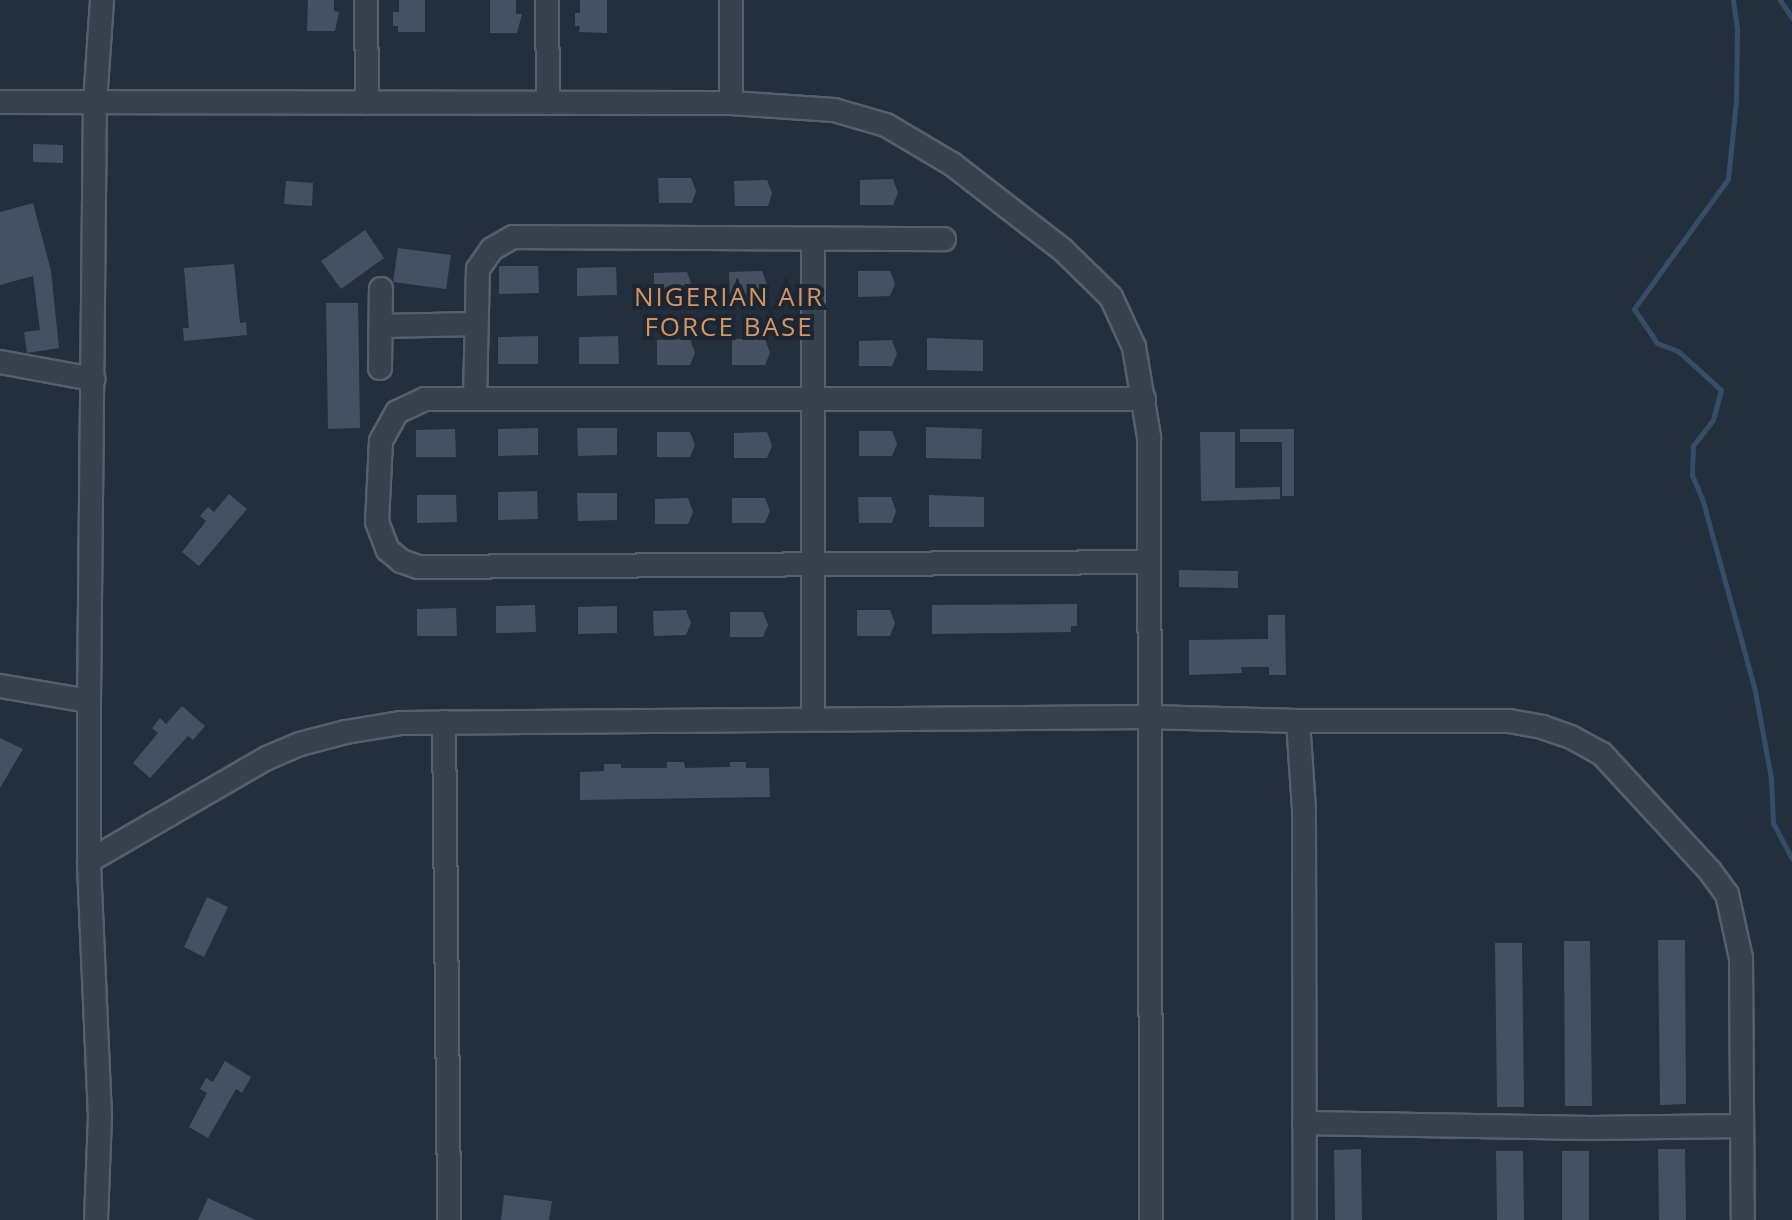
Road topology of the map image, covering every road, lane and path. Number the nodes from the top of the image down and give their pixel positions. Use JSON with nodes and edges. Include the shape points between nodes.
{"nodes":[{"id":1,"x":102,"y":0,"type":"edge"},
{"id":2,"x":366,"y":0,"type":"edge"},
{"id":3,"x":547,"y":0,"type":"edge"},
{"id":4,"x":731,"y":0,"type":"edge"},
{"id":5,"x":0,"y":102,"type":"edge"},
{"id":6,"x":95,"y":103,"type":"junction"},
{"id":7,"x":367,"y":103,"type":"junction"},
{"id":8,"x":548,"y":103,"type":"junction"},
{"id":9,"x":731,"y":103,"type":"junction"},
{"id":10,"x":813,"y":239,"type":"junction"},
{"id":11,"x":944,"y":239,"type":"dead end"},
{"id":12,"x":381,"y":289,"type":"dead end"},
{"id":13,"x":476,"y":324,"type":"junction"},
{"id":14,"x":381,"y":326,"type":"junction"},
{"id":15,"x":0,"y":362,"type":"edge"},
{"id":16,"x":380,"y":368,"type":"dead end"},
{"id":17,"x":93,"y":379,"type":"junction"},
{"id":18,"x":475,"y":399,"type":"junction"},
{"id":19,"x":811,"y":399,"type":"junction"},
{"id":20,"x":1144,"y":399,"type":"junction"},
{"id":21,"x":1148,"y":562,"type":"junction"},
{"id":22,"x":812,"y":564,"type":"junction"},
{"id":23,"x":0,"y":686,"type":"edge"},
{"id":24,"x":89,"y":701,"type":"junction"},
{"id":25,"x":1149,"y":717,"type":"junction"},
{"id":26,"x":813,"y":719,"type":"junction"},
{"id":27,"x":1298,"y":721,"type":"junction"},
{"id":28,"x":444,"y":722,"type":"junction"},
{"id":29,"x":89,"y":861,"type":"junction"},
{"id":30,"x":1304,"y":1123,"type":"junction"},
{"id":31,"x":1741,"y":1126,"type":"junction"},
{"id":32,"x":96,"y":1220,"type":"edge"},
{"id":33,"x":449,"y":1220,"type":"edge"},
{"id":34,"x":1151,"y":1220,"type":"edge"},
{"id":35,"x":1305,"y":1220,"type":"edge"},
{"id":36,"x":1743,"y":1220,"type":"edge"}],
"edges":[{"from":1,"to":6,"type":"street"},
{"from":2,"to":7,"type":"street"},
{"from":3,"to":8,"type":"street"},
{"from":4,"to":9,"type":"street"},
{"from":5,"to":6,"type":"street"},
{"from":6,"to":7,"type":"street"},
{"from":6,"to":17,"type":"street"},
{"from":7,"to":8,"type":"street"},
{"from":8,"to":9,"type":"street"},
{"from":9,"to":20,"type":"street","via":[[834,110],[886,125],[952,164],[1063,250],[1111,297],[1134,347]]},
{"from":10,"to":11,"type":"street"},
{"from":10,"to":13,"type":"street","via":[[513,237],[492,249],[478,269]]},
{"from":10,"to":19,"type":"street"},
{"from":12,"to":14,"type":"street"},
{"from":13,"to":14,"type":"street"},
{"from":13,"to":18,"type":"street"},
{"from":14,"to":16,"type":"street"},
{"from":15,"to":17,"type":"street"},
{"from":17,"to":24,"type":"street"},
{"from":18,"to":19,"type":"street"},
{"from":18,"to":22,"type":"street","via":[[425,399],[397,412],[387,426],[381,441],[377,522],[380,537],[401,561],[418,567]]},
{"from":19,"to":20,"type":"street"},
{"from":19,"to":22,"type":"street"},
{"from":20,"to":21,"type":"street","via":[[1149,437]]},
{"from":21,"to":22,"type":"street"},
{"from":21,"to":25,"type":"street"},
{"from":22,"to":26,"type":"street"},
{"from":23,"to":24,"type":"street"},
{"from":24,"to":29,"type":"street"},
{"from":25,"to":26,"type":"street"},
{"from":25,"to":27,"type":"street"},
{"from":25,"to":34,"type":"street"},
{"from":26,"to":28,"type":"street"},
{"from":27,"to":30,"type":"street","via":[[1304,810]]},
{"from":27,"to":31,"type":"street","via":[[1509,721],[1571,737],[1602,754],[1727,894],[1741,958]]},
{"from":28,"to":29,"type":"street","via":[[401,723],[300,744]]},
{"from":28,"to":33,"type":"street"},
{"from":29,"to":32,"type":"street","via":[[100,1117]]},
{"from":30,"to":31,"type":"street"},
{"from":30,"to":35,"type":"street"},
{"from":31,"to":36,"type":"street"}]}
